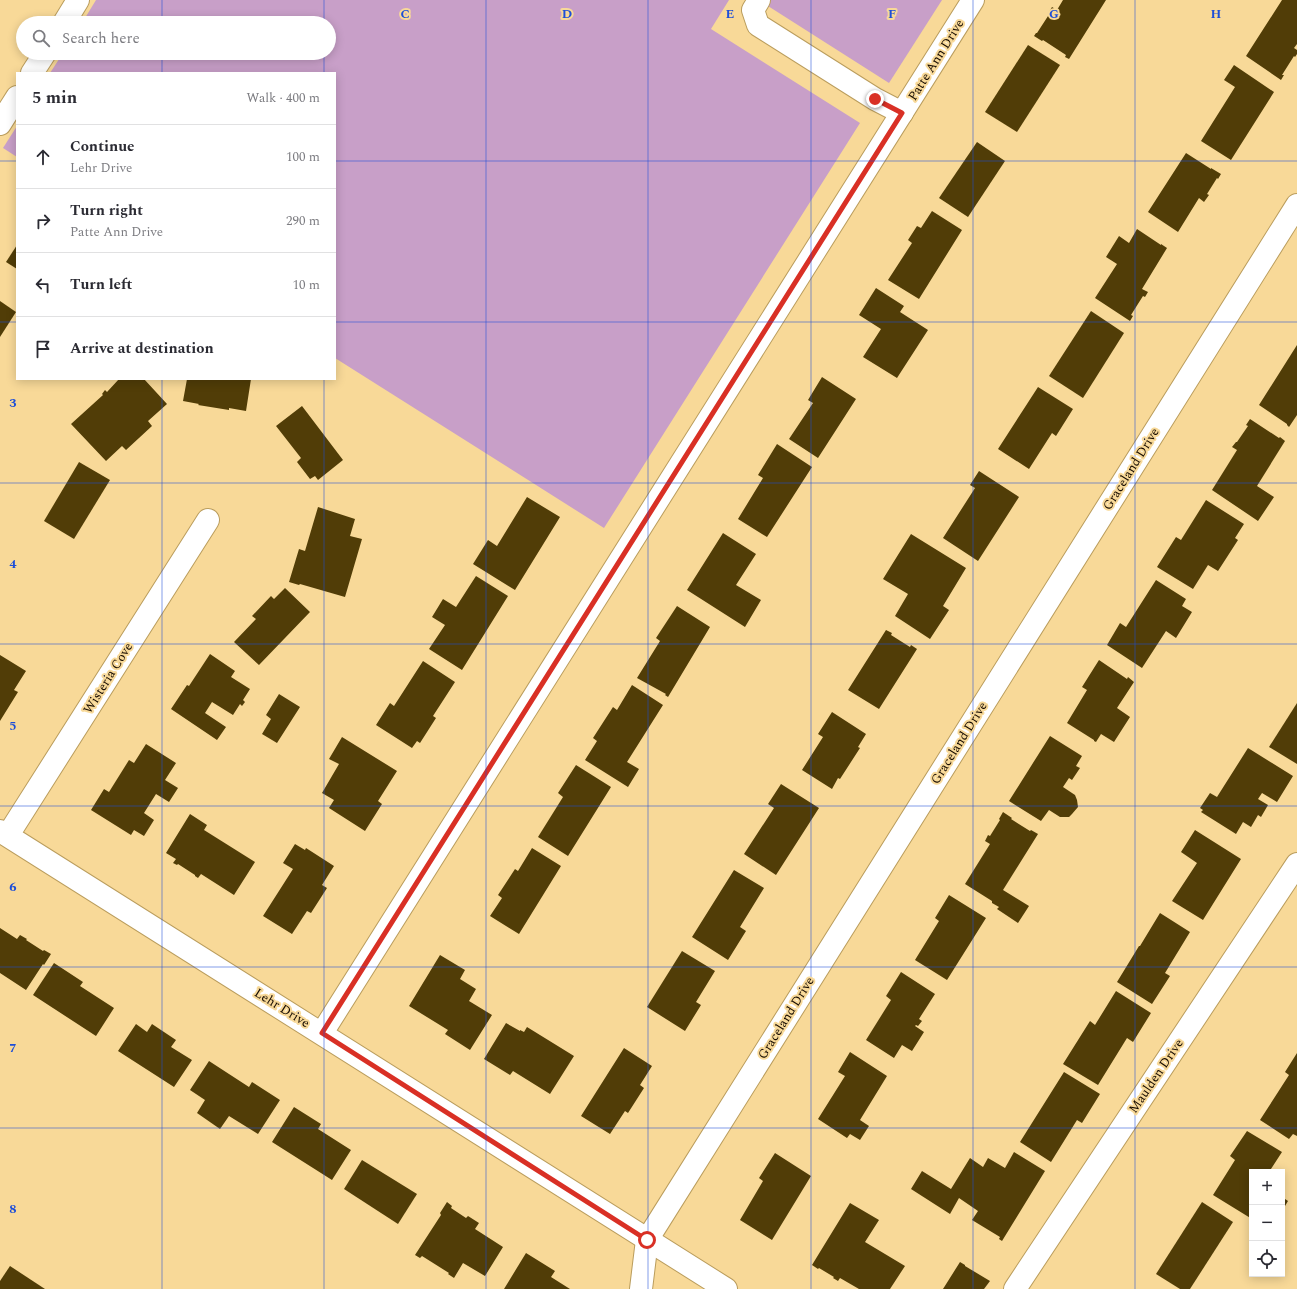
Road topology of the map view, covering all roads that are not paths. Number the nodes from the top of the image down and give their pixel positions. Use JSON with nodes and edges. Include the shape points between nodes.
{"nodes":[{"id":1,"x":78,"y":0,"type":"edge"},
{"id":2,"x":759,"y":0,"type":"edge"},
{"id":3,"x":973,"y":0,"type":"edge"},
{"id":4,"x":68,"y":16,"type":"edge"},
{"id":5,"x":40,"y":60,"type":"edge"},
{"id":6,"x":33,"y":72,"type":"edge"},
{"id":7,"x":16,"y":99,"type":"edge"},
{"id":8,"x":902,"y":113,"type":"junction"},
{"id":9,"x":0,"y":124,"type":"edge"},
{"id":10,"x":1297,"y":205,"type":"edge"},
{"id":11,"x":208,"y":520,"type":"dead end"},
{"id":12,"x":4,"y":833,"type":"edge"},
{"id":13,"x":1297,"y":864,"type":"edge"},
{"id":14,"x":322,"y":1033,"type":"junction"},
{"id":15,"x":647,"y":1240,"type":"junction"},
{"id":16,"x":641,"y":1289,"type":"edge"},
{"id":17,"x":726,"y":1289,"type":"edge"},
{"id":18,"x":1015,"y":1289,"type":"edge"}],
"edges":[{"from":1,"to":4,"type":"street"},
{"from":2,"to":8,"type":"street","via":[[753,10],[758,25],[875,99]]},
{"from":3,"to":8,"type":"street","name":"Patte Ann Drive"},
{"from":5,"to":6,"type":"street"},
{"from":7,"to":9,"type":"street"},
{"from":8,"to":14,"type":"street","name":"Patte Ann Drive"},
{"from":10,"to":15,"type":"street","name":"Graceland Drive"},
{"from":11,"to":12,"type":"street","name":"Wisteria Cove"},
{"from":12,"to":14,"type":"street","name":"Lehr Drive"},
{"from":13,"to":18,"type":"street","name":"Maulden Drive"},
{"from":14,"to":15,"type":"street","name":"Lehr Drive"},
{"from":15,"to":16,"type":"street","name":"Graceland Drive"},
{"from":15,"to":17,"type":"street","name":"Lehr Drive"}]}
